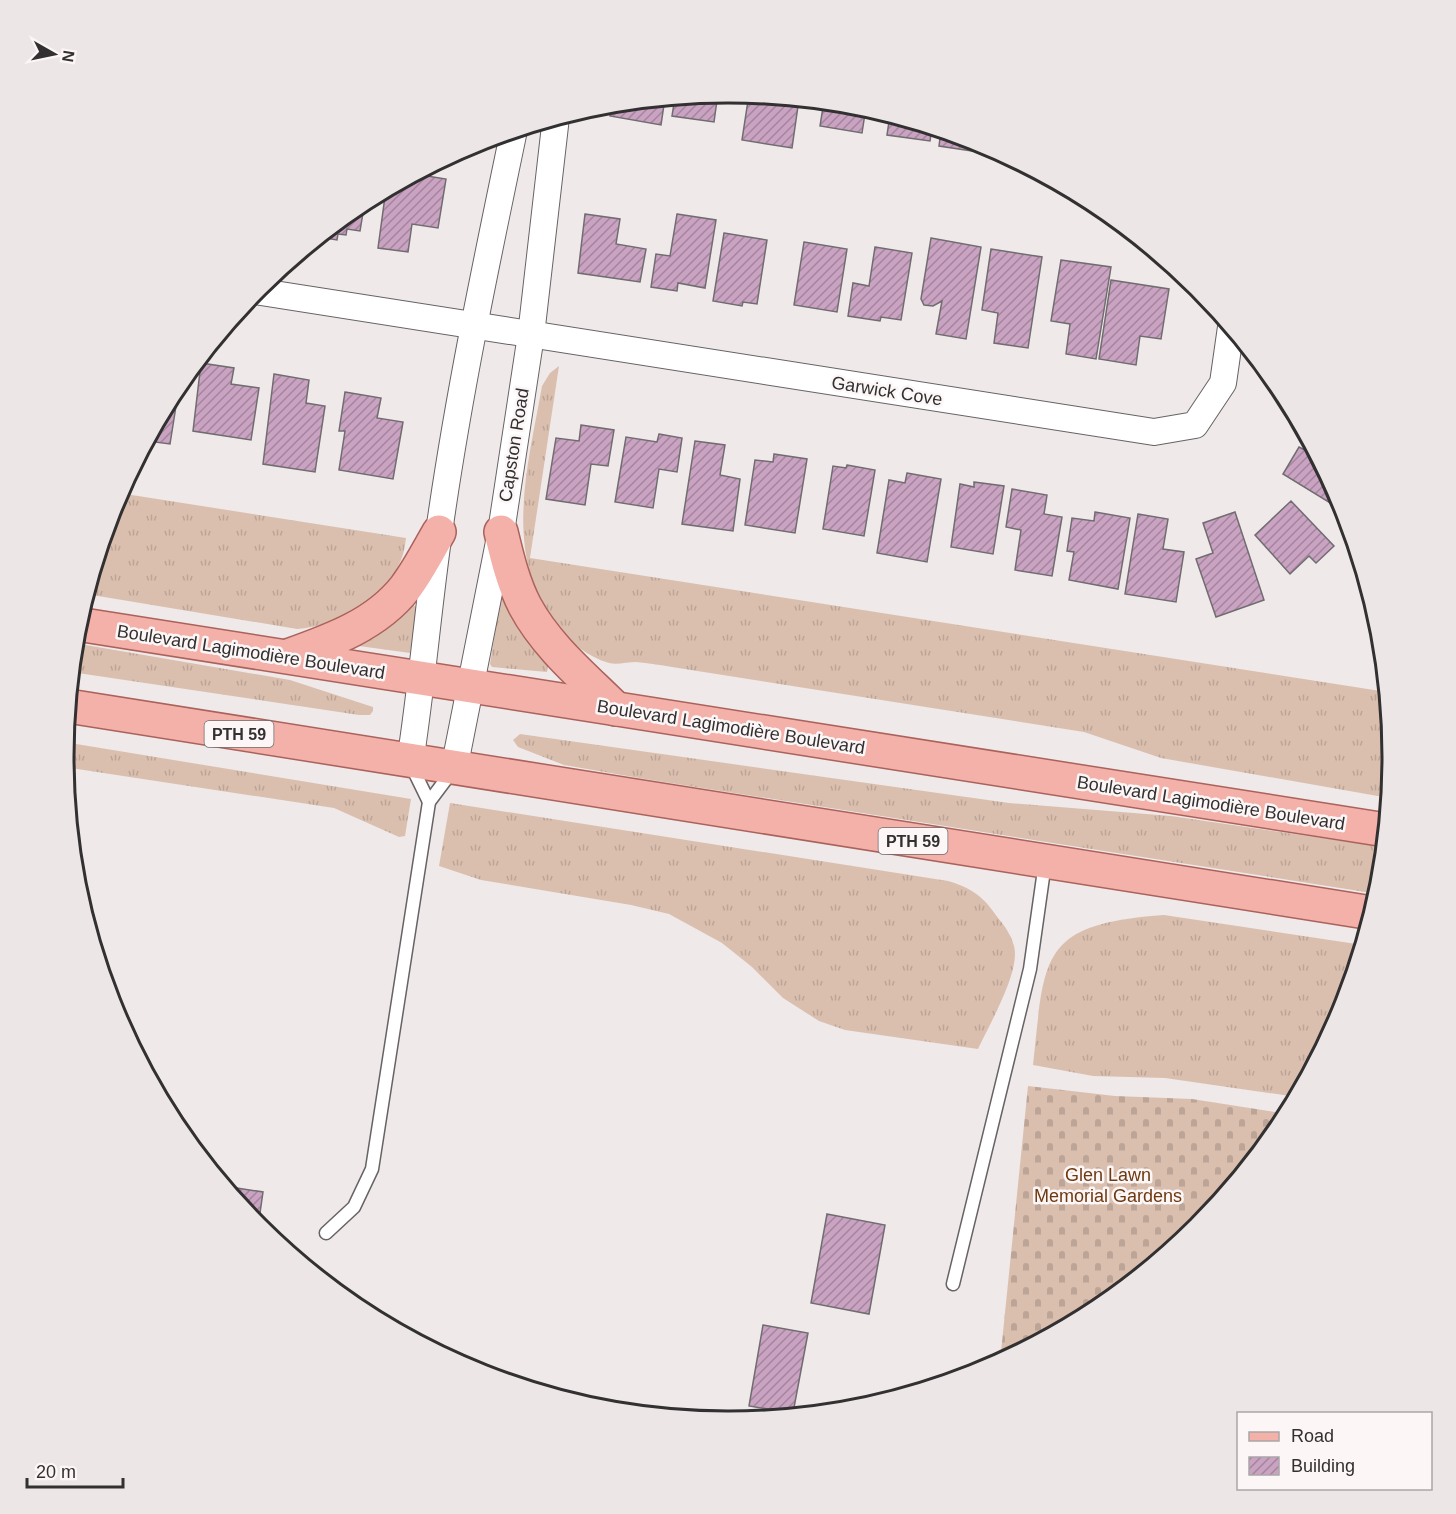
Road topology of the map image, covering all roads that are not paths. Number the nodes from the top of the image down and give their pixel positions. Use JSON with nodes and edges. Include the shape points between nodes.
{"nodes":[{"id":1,"x":555,"y":126,"type":"edge"},
{"id":2,"x":512,"y":139,"type":"edge"},
{"id":3,"x":266,"y":293,"type":"edge"},
{"id":4,"x":474,"y":323,"type":"junction"},
{"id":5,"x":531,"y":335,"type":"junction"},
{"id":6,"x":1230,"y":338,"type":"edge"},
{"id":7,"x":439,"y":532,"type":"junction"},
{"id":8,"x":501,"y":532,"type":"junction"},
{"id":9,"x":87,"y":626,"type":"edge"},
{"id":10,"x":284,"y":657,"type":"junction"},
{"id":11,"x":423,"y":678,"type":"junction"},
{"id":12,"x":470,"y":686,"type":"junction"},
{"id":13,"x":76,"y":707,"type":"edge"},
{"id":14,"x":616,"y":710,"type":"junction"},
{"id":15,"x":410,"y":762,"type":"junction"},
{"id":16,"x":454,"y":769,"type":"junction"},
{"id":17,"x":429,"y":802,"type":"junction"},
{"id":18,"x":1378,"y":829,"type":"edge"},
{"id":19,"x":1045,"y":861,"type":"junction"},
{"id":20,"x":1364,"y":912,"type":"edge"},
{"id":21,"x":326,"y":1233,"type":"dead end"},
{"id":22,"x":953,"y":1284,"type":"dead end"}],
"edges":[{"from":1,"to":5,"type":"street","name":"Capston Road"},
{"from":2,"to":4,"type":"street"},
{"from":3,"to":4,"type":"street","name":"Garwick Cove"},
{"from":4,"to":5,"type":"street","name":"Garwick Cove"},
{"from":4,"to":7,"type":"street"},
{"from":5,"to":6,"type":"street","name":"Garwick Cove","via":[[1154,432],[1194,425],[1223,383]]},
{"from":5,"to":8,"type":"street","name":"Capston Road"},
{"from":7,"to":10,"type":"main road","via":[[404,589],[371,620],[328,642]]},
{"from":7,"to":11,"type":"street"},
{"from":8,"to":12,"type":"street","name":"Capston Road"},
{"from":8,"to":14,"type":"main road","via":[[511,573],[525,606],[548,640]]},
{"from":9,"to":10,"type":"main road","name":"Boulevard Lagimodière Boulevard"},
{"from":10,"to":11,"type":"main road","name":"Boulevard Lagimodière Boulevard"},
{"from":11,"to":12,"type":"main road","name":"Boulevard Lagimodière Boulevard"},
{"from":11,"to":15,"type":"street"},
{"from":12,"to":14,"type":"main road","name":"Boulevard Lagimodière Boulevard"},
{"from":12,"to":16,"type":"street","name":"Capston Road"},
{"from":13,"to":15,"type":"main road","number":"PTH 59"},
{"from":14,"to":18,"type":"main road","name":"Boulevard Lagimodière Boulevard"},
{"from":15,"to":16,"type":"main road","number":"PTH 59"},
{"from":15,"to":17,"type":"lane"},
{"from":16,"to":17,"type":"lane"},
{"from":16,"to":19,"type":"main road","number":"PTH 59"},
{"from":17,"to":21,"type":"lane","via":[[372,1169],[354,1207]]},
{"from":19,"to":20,"type":"main road","number":"PTH 59"},
{"from":19,"to":22,"type":"lane","via":[[1030,969]]}]}
